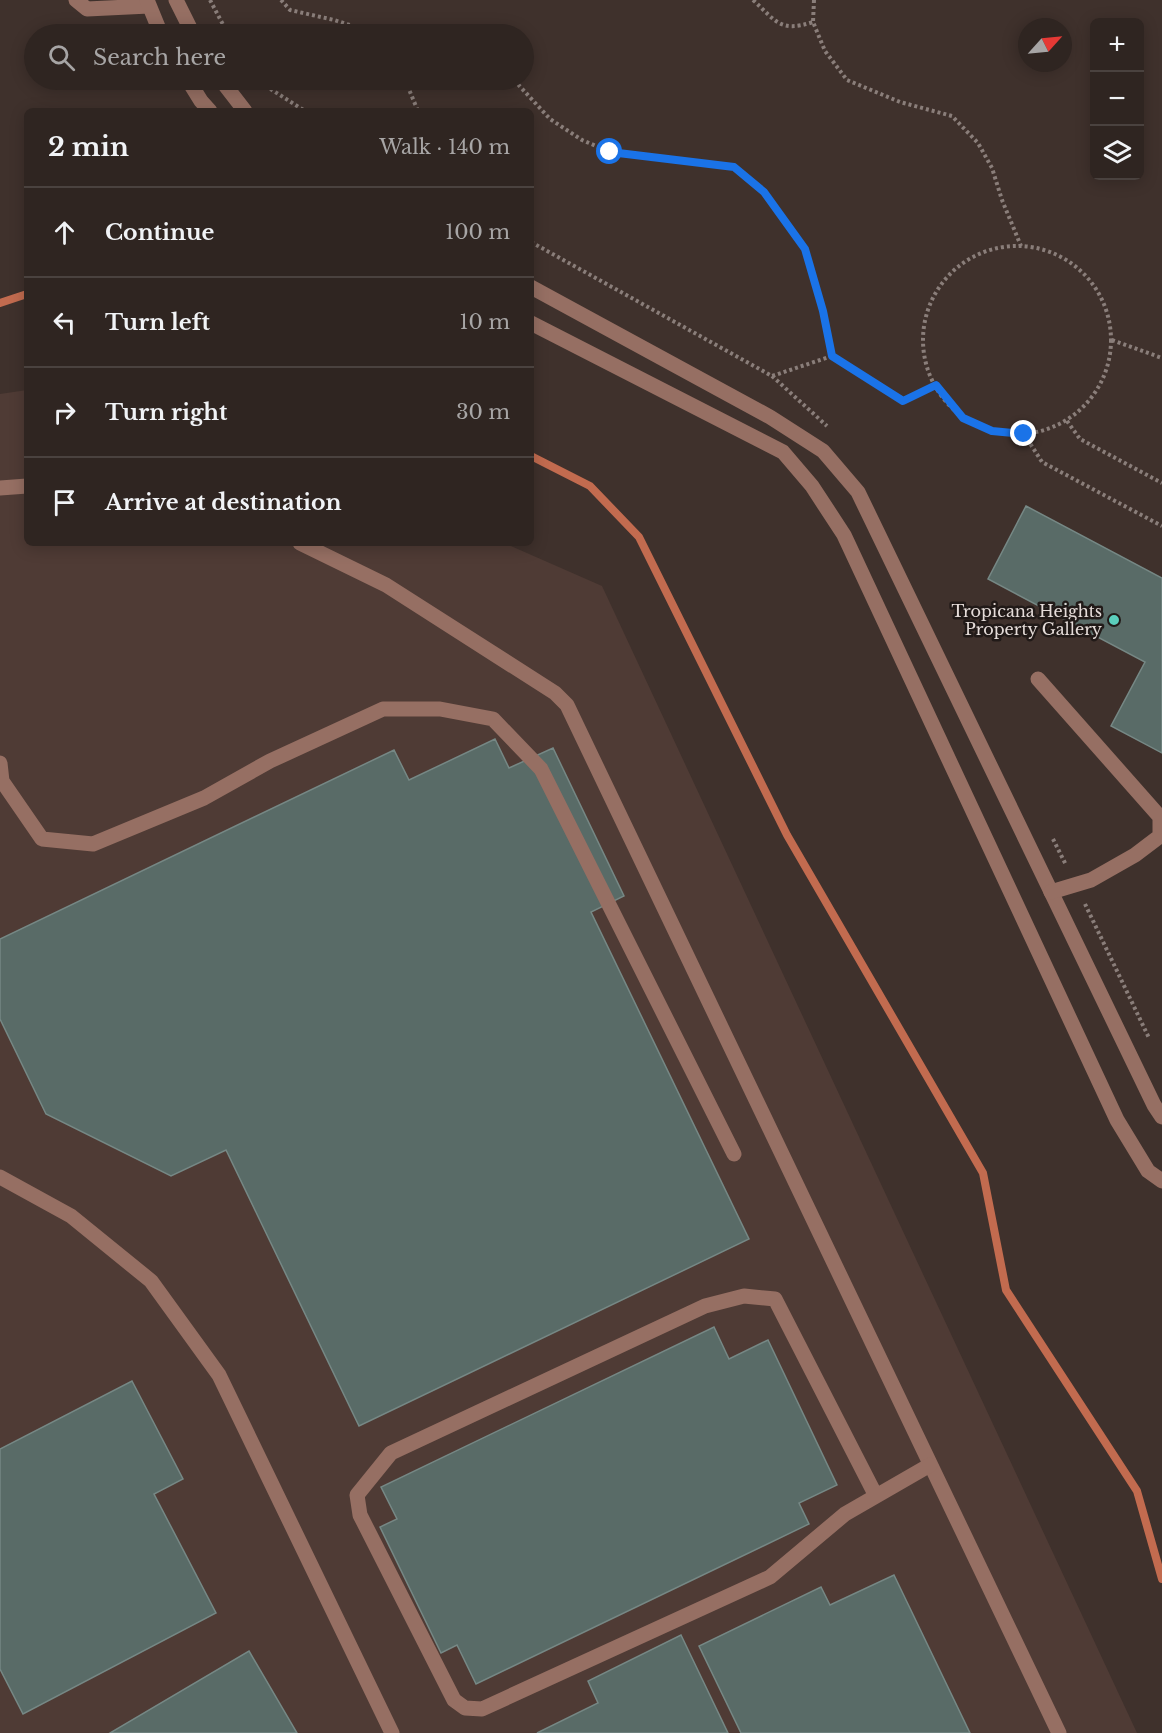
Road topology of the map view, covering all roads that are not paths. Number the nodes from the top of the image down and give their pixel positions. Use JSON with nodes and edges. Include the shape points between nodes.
{"nodes":[{"id":1,"x":76,"y":0,"type":"edge"},
{"id":2,"x":176,"y":0,"type":"edge"},
{"id":3,"x":148,"y":3,"type":"edge"},
{"id":4,"x":157,"y":24,"type":"edge"},
{"id":5,"x":189,"y":24,"type":"edge"},
{"id":6,"x":194,"y":90,"type":"edge"},
{"id":7,"x":229,"y":90,"type":"edge"},
{"id":8,"x":207,"y":108,"type":"edge"},
{"id":9,"x":243,"y":108,"type":"edge"},
{"id":10,"x":534,"y":289,"type":"edge"},
{"id":11,"x":534,"y":325,"type":"edge"},
{"id":12,"x":24,"y":486,"type":"edge"},
{"id":13,"x":0,"y":488,"type":"edge"},
{"id":14,"x":306,"y":546,"type":"edge"},
{"id":15,"x":1038,"y":679,"type":"dead end"},
{"id":16,"x":0,"y":763,"type":"edge"},
{"id":17,"x":1051,"y":892,"type":"junction"},
{"id":18,"x":1162,"y":1117,"type":"edge"},
{"id":19,"x":734,"y":1154,"type":"dead end"},
{"id":20,"x":0,"y":1177,"type":"edge"},
{"id":21,"x":1162,"y":1181,"type":"edge"},
{"id":22,"x":930,"y":1465,"type":"junction"},
{"id":23,"x":876,"y":1496,"type":"junction"},
{"id":24,"x":392,"y":1733,"type":"edge"},
{"id":25,"x":1059,"y":1733,"type":"edge"}],
"edges":[{"from":1,"to":3,"type":"street","via":[[87,9]]},
{"from":2,"to":5,"type":"street"},
{"from":3,"to":4,"type":"street"},
{"from":6,"to":8,"type":"street"},
{"from":7,"to":9,"type":"street"},
{"from":10,"to":17,"type":"street","via":[[770,417],[824,451],[858,492]]},
{"from":11,"to":21,"type":"street","via":[[783,452],[812,486],[844,535],[1117,1120],[1148,1171]]},
{"from":12,"to":13,"type":"street"},
{"from":14,"to":22,"type":"street","via":[[386,585],[555,693],[567,705]]},
{"from":15,"to":17,"type":"street","via":[[1160,817],[1160,836],[1135,855],[1091,880]]},
{"from":16,"to":19,"type":"street","via":[[2,781],[42,839],[93,844],[204,798],[270,761],[383,710],[440,708],[493,719],[541,769]]},
{"from":17,"to":18,"type":"street"},
{"from":20,"to":24,"type":"street","via":[[70,1216],[152,1281],[219,1375]]},
{"from":22,"to":23,"type":"street"},
{"from":22,"to":25,"type":"street"},
{"from":23,"to":23,"type":"street","via":[[845,1514],[770,1577],[482,1709],[465,1708],[454,1700],[360,1515],[357,1495],[391,1453],[705,1306],[744,1296],[776,1299]]}]}
